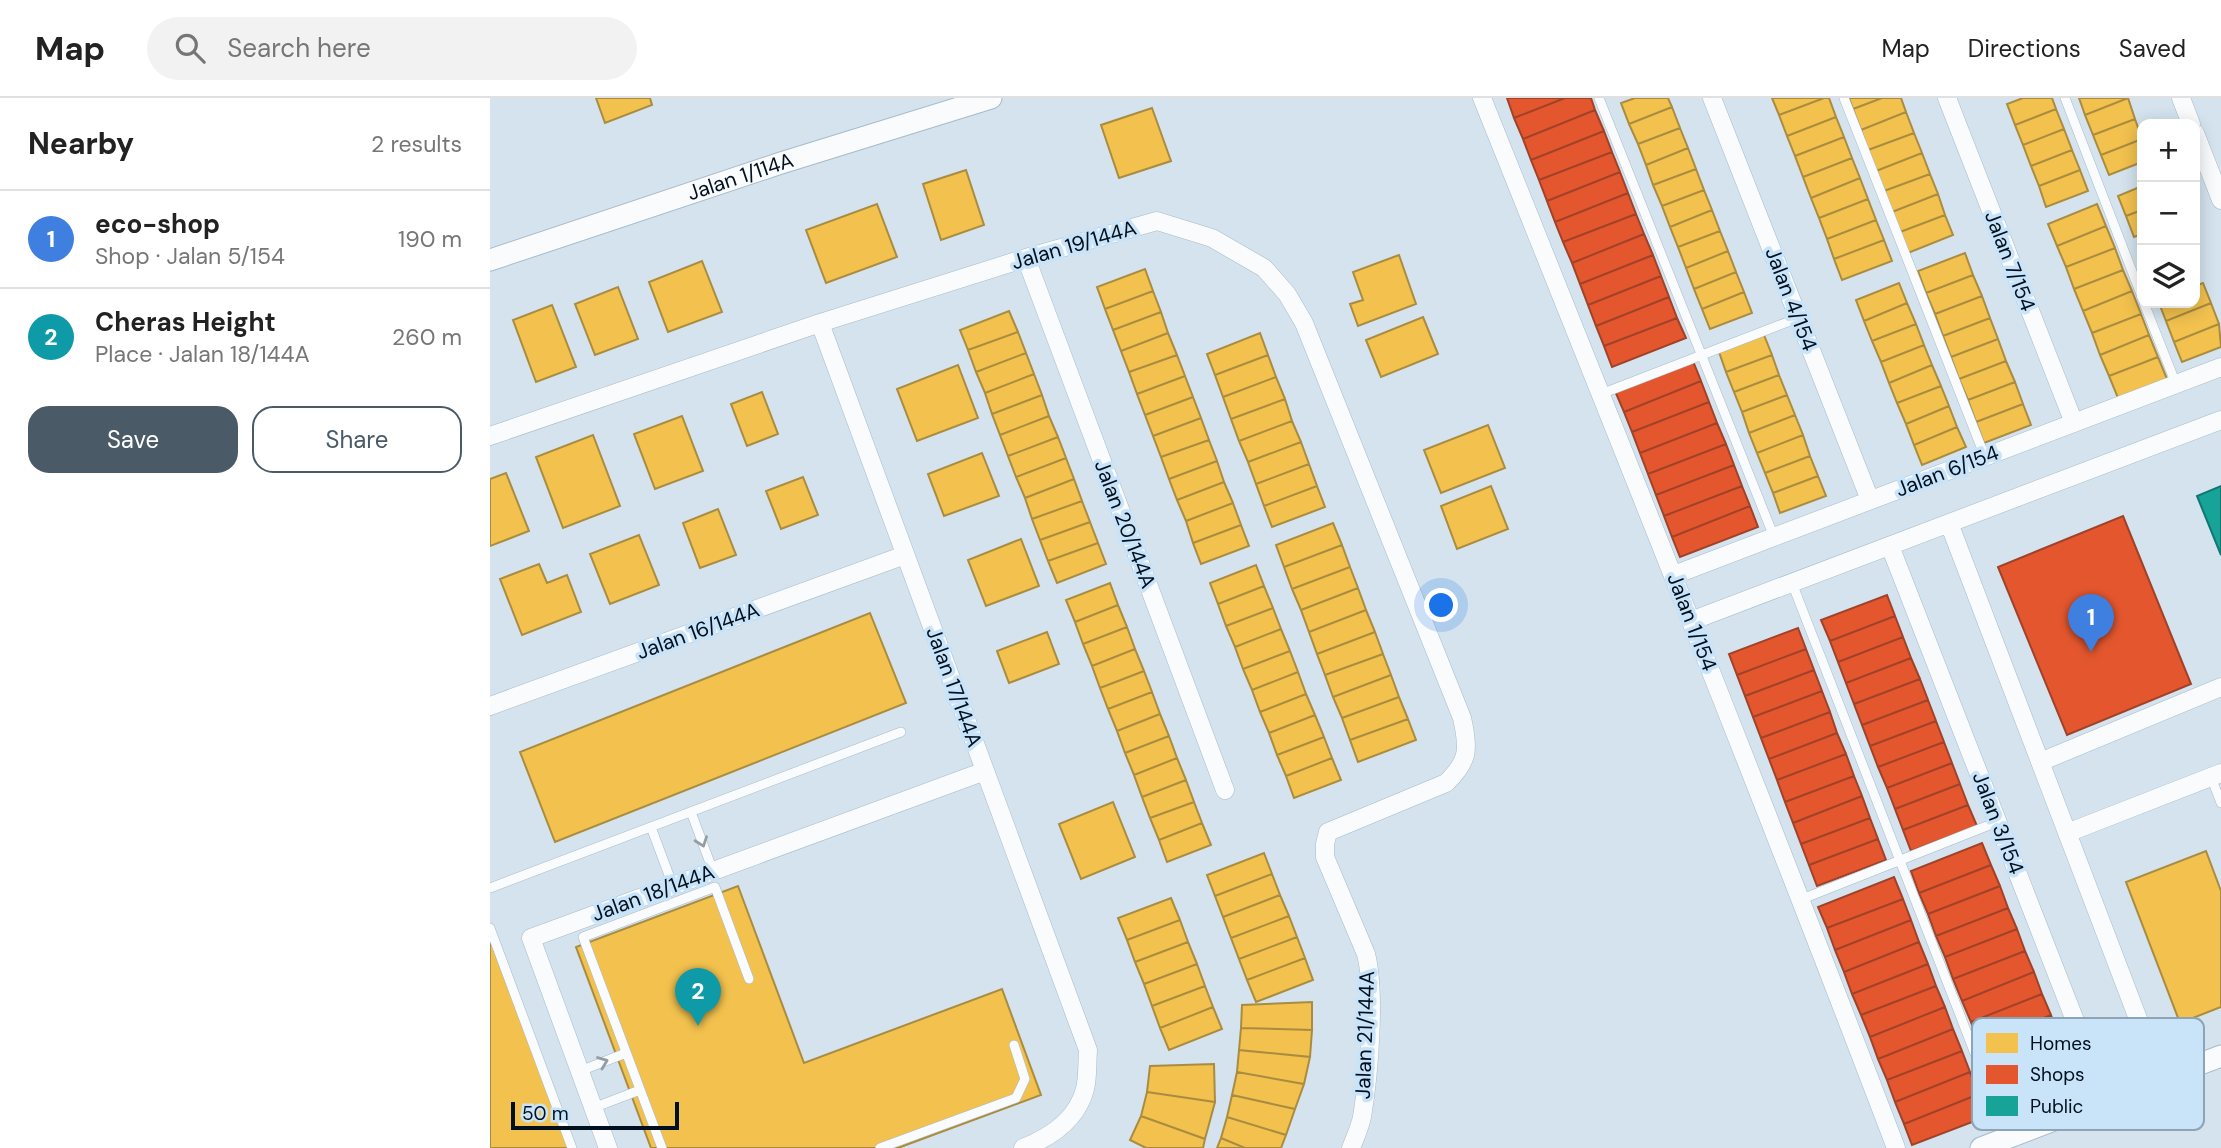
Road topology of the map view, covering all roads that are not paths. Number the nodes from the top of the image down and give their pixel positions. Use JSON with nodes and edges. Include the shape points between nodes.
{"nodes":[{"id":1,"x":991,"y":98,"type":"edge"},
{"id":2,"x":1482,"y":98,"type":"edge"},
{"id":3,"x":1599,"y":98,"type":"edge"},
{"id":4,"x":1712,"y":98,"type":"edge"},
{"id":5,"x":1844,"y":98,"type":"edge"},
{"id":6,"x":1947,"y":98,"type":"edge"},
{"id":7,"x":2065,"y":98,"type":"edge"},
{"id":8,"x":2181,"y":98,"type":"edge"},
{"id":9,"x":952,"y":105,"type":"edge"},
{"id":10,"x":2189,"y":119,"type":"edge"},
{"id":11,"x":2200,"y":143,"type":"edge"},
{"id":12,"x":2216,"y":174,"type":"edge"},
{"id":13,"x":2221,"y":200,"type":"edge"},
{"id":14,"x":1026,"y":258,"type":"junction"},
{"id":15,"x":490,"y":260,"type":"edge"},
{"id":16,"x":2137,"y":284,"type":"edge"},
{"id":17,"x":2146,"y":308,"type":"edge"},
{"id":18,"x":1798,"y":318,"type":"junction"},
{"id":19,"x":820,"y":323,"type":"junction"},
{"id":20,"x":1702,"y":355,"type":"junction"},
{"id":21,"x":2221,"y":367,"type":"edge"},
{"id":22,"x":2176,"y":384,"type":"junction"},
{"id":23,"x":1601,"y":394,"type":"junction"},
{"id":24,"x":2221,"y":420,"type":"edge"},
{"id":25,"x":2074,"y":423,"type":"junction"},
{"id":26,"x":490,"y":436,"type":"edge"},
{"id":27,"x":1985,"y":457,"type":"junction"},
{"id":28,"x":1870,"y":500,"type":"junction"},
{"id":29,"x":1949,"y":523,"type":"junction"},
{"id":30,"x":1774,"y":537,"type":"junction"},
{"id":31,"x":1890,"y":546,"type":"junction"},
{"id":32,"x":905,"y":555,"type":"junction"},
{"id":33,"x":1674,"y":575,"type":"junction"},
{"id":34,"x":1792,"y":583,"type":"junction"},
{"id":35,"x":1691,"y":621,"type":"junction"},
{"id":36,"x":2221,"y":687,"type":"edge"},
{"id":37,"x":490,"y":706,"type":"edge"},
{"id":38,"x":901,"y":732,"type":"dead end"},
{"id":39,"x":2040,"y":762,"type":"junction"},
{"id":40,"x":985,"y":771,"type":"junction"},
{"id":41,"x":2216,"y":775,"type":"edge"},
{"id":42,"x":1225,"y":790,"type":"dead end"},
{"id":43,"x":2221,"y":803,"type":"edge"},
{"id":44,"x":691,"y":812,"type":"junction"},
{"id":45,"x":1997,"y":822,"type":"junction"},
{"id":46,"x":651,"y":827,"type":"junction"},
{"id":47,"x":2067,"y":834,"type":"junction"},
{"id":48,"x":1325,"y":844,"type":"joint"},
{"id":49,"x":1899,"y":862,"type":"junction"},
{"id":50,"x":713,"y":871,"type":"junction"},
{"id":51,"x":673,"y":886,"type":"junction"},
{"id":52,"x":490,"y":887,"type":"edge"},
{"id":53,"x":1801,"y":899,"type":"junction"},
{"id":54,"x":490,"y":928,"type":"edge"},
{"id":55,"x":749,"y":979,"type":"dead end"},
{"id":56,"x":2074,"y":1018,"type":"edge"},
{"id":57,"x":2138,"y":1018,"type":"edge"},
{"id":58,"x":1014,"y":1045,"type":"dead end"},
{"id":59,"x":1972,"y":1047,"type":"edge"},
{"id":60,"x":626,"y":1053,"type":"junction"},
{"id":61,"x":2221,"y":1056,"type":"edge"},
{"id":62,"x":2204,"y":1063,"type":"edge"},
{"id":63,"x":580,"y":1071,"type":"junction"},
{"id":64,"x":640,"y":1090,"type":"junction"},
{"id":65,"x":593,"y":1108,"type":"junction"},
{"id":66,"x":2005,"y":1130,"type":"edge"},
{"id":67,"x":2029,"y":1130,"type":"edge"},
{"id":68,"x":2008,"y":1138,"type":"junction"},
{"id":69,"x":572,"y":1148,"type":"edge"},
{"id":70,"x":608,"y":1148,"type":"edge"},
{"id":71,"x":662,"y":1148,"type":"edge"},
{"id":72,"x":880,"y":1148,"type":"edge"},
{"id":73,"x":1023,"y":1148,"type":"edge"},
{"id":74,"x":1351,"y":1148,"type":"edge"},
{"id":75,"x":1896,"y":1148,"type":"edge"},
{"id":76,"x":1981,"y":1148,"type":"edge"}],
"edges":[{"from":1,"to":9,"type":"street","name":"Jalan 1/114A"},
{"from":2,"to":23,"type":"street","name":"Jalan 1/154"},
{"from":3,"to":20,"type":"lane"},
{"from":4,"to":18,"type":"street","name":"Jalan 4/154"},
{"from":5,"to":27,"type":"lane"},
{"from":6,"to":25,"type":"street","name":"Jalan 7/154"},
{"from":7,"to":16,"type":"lane"},
{"from":8,"to":10,"type":"street"},
{"from":9,"to":15,"type":"street","name":"Jalan 1/114A"},
{"from":11,"to":12,"type":"street"},
{"from":12,"to":13,"type":"street"},
{"from":14,"to":19,"type":"street","name":"Jalan 19/144A"},
{"from":14,"to":42,"type":"street","name":"Jalan 20/144A"},
{"from":14,"to":48,"type":"street","name":"Jalan 19/144A","via":[[1157,221],[1212,238],[1264,268],[1304,323],[1467,739],[1466,759],[1446,783],[1328,832]]},
{"from":17,"to":22,"type":"lane"},
{"from":18,"to":20,"type":"lane"},
{"from":18,"to":28,"type":"street","name":"Jalan 4/154"},
{"from":19,"to":26,"type":"street","name":"Jalan 19/144A"},
{"from":19,"to":32,"type":"street","name":"Jalan 17/144A"},
{"from":20,"to":23,"type":"lane"},
{"from":20,"to":30,"type":"lane"},
{"from":21,"to":22,"type":"street","name":"Jalan 6/154"},
{"from":22,"to":25,"type":"street","name":"Jalan 6/154"},
{"from":23,"to":33,"type":"street","name":"Jalan 1/154"},
{"from":24,"to":29,"type":"street"},
{"from":25,"to":27,"type":"street","name":"Jalan 6/154"},
{"from":27,"to":28,"type":"street","name":"Jalan 6/154"},
{"from":28,"to":30,"type":"street","name":"Jalan 6/154"},
{"from":29,"to":31,"type":"street"},
{"from":29,"to":39,"type":"street"},
{"from":30,"to":33,"type":"street","name":"Jalan 6/154"},
{"from":31,"to":34,"type":"street"},
{"from":31,"to":45,"type":"street","name":"Jalan 3/154"},
{"from":32,"to":37,"type":"street","name":"Jalan 16/144A"},
{"from":32,"to":40,"type":"street","name":"Jalan 17/144A"},
{"from":33,"to":35,"type":"street","name":"Jalan 1/154"},
{"from":34,"to":35,"type":"street"},
{"from":34,"to":49,"type":"lane"},
{"from":35,"to":53,"type":"street","name":"Jalan 1/154"},
{"from":36,"to":39,"type":"street"},
{"from":38,"to":44,"type":"lane"},
{"from":39,"to":47,"type":"street"},
{"from":40,"to":50,"type":"street","name":"Jalan 18/144A"},
{"from":40,"to":73,"type":"street","name":"Jalan 17/144A","via":[[1088,1050],[1085,1090],[1069,1121]]},
{"from":41,"to":43,"type":"lane"},
{"from":41,"to":47,"type":"street"},
{"from":44,"to":46,"type":"lane"},
{"from":44,"to":50,"type":"lane","one_way":true},
{"from":45,"to":49,"type":"lane"},
{"from":45,"to":56,"type":"street","name":"Jalan 3/154"},
{"from":46,"to":51,"type":"lane"},
{"from":46,"to":52,"type":"lane"},
{"from":47,"to":57,"type":"street"},
{"from":48,"to":74,"type":"street","name":"Jalan 21/144A","via":[[1325,857],[1370,970],[1362,1119]]},
{"from":49,"to":53,"type":"lane"},
{"from":49,"to":59,"type":"lane"},
{"from":50,"to":51,"type":"street","name":"Jalan 18/144A"},
{"from":51,"to":63,"type":"street","name":"Jalan 18/144A","via":[[531,938]]},
{"from":53,"to":75,"type":"street","name":"Jalan 1/154"},
{"from":54,"to":69,"type":"lane"},
{"from":55,"to":60,"type":"lane","via":[[715,887],[583,937]]},
{"from":58,"to":72,"type":"lane","via":[[1025,1079],[1016,1098]]},
{"from":63,"to":60,"type":"lane","one_way":true},
{"from":60,"to":64,"type":"lane"},
{"from":61,"to":62,"type":"street"},
{"from":63,"to":65,"type":"street","name":"Jalan 18/144A"},
{"from":64,"to":65,"type":"lane"},
{"from":64,"to":71,"type":"lane"},
{"from":65,"to":70,"type":"street","name":"Jalan 18/144A"},
{"from":66,"to":68,"type":"lane"},
{"from":67,"to":68,"type":"street"},
{"from":68,"to":76,"type":"street"}]}
